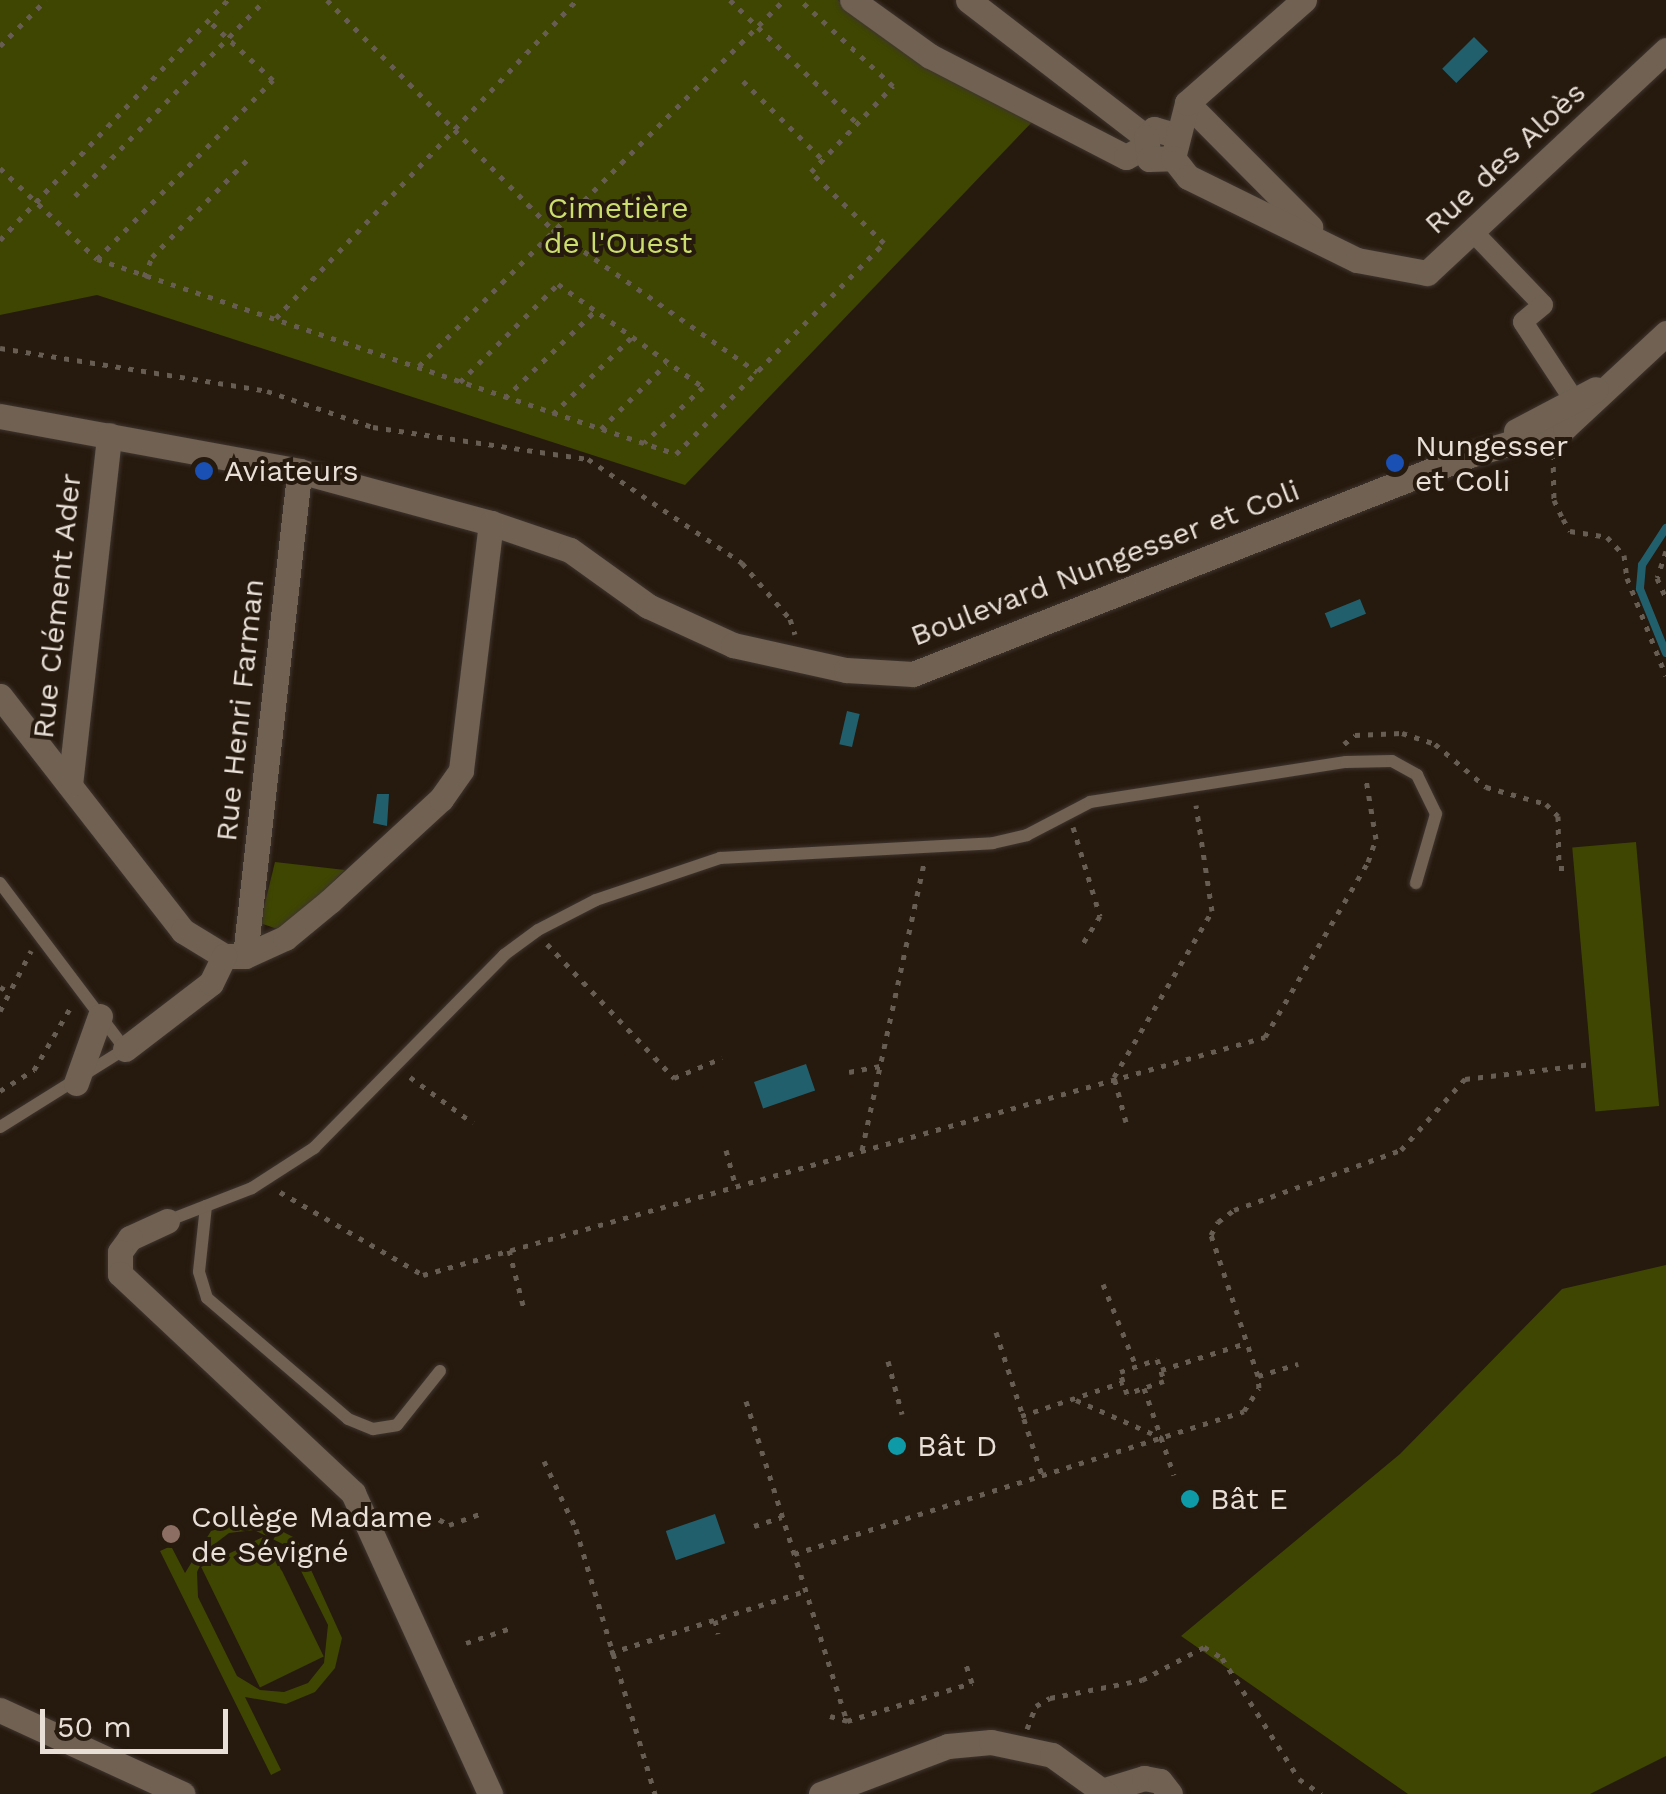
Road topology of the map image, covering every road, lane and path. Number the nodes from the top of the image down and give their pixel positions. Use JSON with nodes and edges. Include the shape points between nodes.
{"nodes":[{"id":1,"x":46,"y":0,"type":"edge"},
{"id":2,"x":228,"y":0,"type":"edge"},
{"id":3,"x":265,"y":0,"type":"edge"},
{"id":4,"x":327,"y":0,"type":"edge"},
{"id":5,"x":577,"y":0,"type":"edge"},
{"id":6,"x":730,"y":0,"type":"edge"},
{"id":7,"x":784,"y":0,"type":"edge"},
{"id":8,"x":800,"y":0,"type":"edge"},
{"id":9,"x":852,"y":0,"type":"edge"},
{"id":10,"x":968,"y":0,"type":"edge"},
{"id":11,"x":1304,"y":0,"type":"edge"},
{"id":12,"x":208,"y":20,"type":"junction"},
{"id":13,"x":758,"y":27,"type":"junction"},
{"id":14,"x":227,"y":39,"type":"junction"},
{"id":15,"x":0,"y":46,"type":"edge"},
{"id":16,"x":1666,"y":50,"type":"edge"},
{"id":17,"x":743,"y":81,"type":"dead end"},
{"id":18,"x":1186,"y":103,"type":"junction"},
{"id":19,"x":856,"y":122,"type":"junction"},
{"id":20,"x":453,"y":130,"type":"junction"},
{"id":21,"x":1144,"y":142,"type":"junction"},
{"id":22,"x":1174,"y":146,"type":"junction"},
{"id":23,"x":249,"y":158,"type":"dead end"},
{"id":24,"x":822,"y":159,"type":"junction"},
{"id":25,"x":0,"y":168,"type":"edge"},
{"id":26,"x":75,"y":196,"type":"dead end"},
{"id":27,"x":36,"y":201,"type":"junction"},
{"id":28,"x":552,"y":229,"type":"junction"},
{"id":29,"x":1475,"y":234,"type":"junction"},
{"id":30,"x":1320,"y":238,"type":"junction"},
{"id":31,"x":0,"y":240,"type":"edge"},
{"id":32,"x":96,"y":260,"type":"junction"},
{"id":33,"x":144,"y":277,"type":"junction"},
{"id":34,"x":595,"y":311,"type":"junction"},
{"id":35,"x":276,"y":318,"type":"junction"},
{"id":36,"x":1666,"y":334,"type":"edge"},
{"id":37,"x":631,"y":338,"type":"junction"},
{"id":38,"x":0,"y":348,"type":"edge"},
{"id":39,"x":667,"y":362,"type":"junction"},
{"id":40,"x":418,"y":367,"type":"junction"},
{"id":41,"x":757,"y":372,"type":"junction"},
{"id":42,"x":1618,"y":379,"type":"junction"},
{"id":43,"x":460,"y":382,"type":"junction"},
{"id":44,"x":505,"y":398,"type":"junction"},
{"id":45,"x":1574,"y":400,"type":"junction"},
{"id":46,"x":553,"y":414,"type":"junction"},
{"id":47,"x":0,"y":416,"type":"edge"},
{"id":48,"x":601,"y":429,"type":"junction"},
{"id":49,"x":1551,"y":431,"type":"junction"},
{"id":50,"x":108,"y":435,"type":"junction"},
{"id":51,"x":644,"y":444,"type":"junction"},
{"id":52,"x":1486,"y":449,"type":"junction"},
{"id":53,"x":299,"y":471,"type":"junction"},
{"id":54,"x":491,"y":523,"type":"junction"},
{"id":55,"x":1666,"y":551,"type":"edge"},
{"id":56,"x":1666,"y":598,"type":"edge"},
{"id":57,"x":803,"y":661,"type":"junction"},
{"id":58,"x":1666,"y":676,"type":"edge"},
{"id":59,"x":0,"y":696,"type":"edge"},
{"id":60,"x":1353,"y":762,"type":"junction"},
{"id":61,"x":70,"y":785,"type":"junction"},
{"id":62,"x":1193,"y":787,"type":"junction"},
{"id":63,"x":1069,"y":815,"type":"junction"},
{"id":64,"x":926,"y":846,"type":"junction"},
{"id":65,"x":1572,"y":868,"type":"dead end"},
{"id":66,"x":0,"y":883,"type":"edge"},
{"id":67,"x":1416,"y":883,"type":"dead end"},
{"id":68,"x":538,"y":930,"type":"junction"},
{"id":69,"x":39,"y":935,"type":"junction"},
{"id":70,"x":1080,"y":948,"type":"dead end"},
{"id":71,"x":235,"y":956,"type":"junction"},
{"id":72,"x":0,"y":986,"type":"edge"},
{"id":73,"x":10,"y":992,"type":"junction"},
{"id":74,"x":93,"y":1006,"type":"junction"},
{"id":75,"x":0,"y":1010,"type":"edge"},
{"id":76,"x":125,"y":1049,"type":"junction"},
{"id":77,"x":722,"y":1058,"type":"dead end"},
{"id":78,"x":1592,"y":1064,"type":"dead end"},
{"id":79,"x":880,"y":1066,"type":"junction"},
{"id":80,"x":400,"y":1068,"type":"junction"},
{"id":81,"x":849,"y":1072,"type":"dead end"},
{"id":82,"x":1114,"y":1078,"type":"junction"},
{"id":83,"x":76,"y":1083,"type":"junction"},
{"id":84,"x":0,"y":1091,"type":"edge"},
{"id":85,"x":1126,"y":1122,"type":"dead end"},
{"id":86,"x":474,"y":1123,"type":"dead end"},
{"id":87,"x":0,"y":1127,"type":"edge"},
{"id":88,"x":726,"y":1150,"type":"dead end"},
{"id":89,"x":862,"y":1150,"type":"junction"},
{"id":90,"x":264,"y":1182,"type":"junction"},
{"id":91,"x":735,"y":1183,"type":"junction"},
{"id":92,"x":206,"y":1206,"type":"junction"},
{"id":93,"x":166,"y":1221,"type":"joint"},
{"id":94,"x":509,"y":1250,"type":"junction"},
{"id":95,"x":1102,"y":1284,"type":"dead end"},
{"id":96,"x":524,"y":1309,"type":"dead end"},
{"id":97,"x":996,"y":1332,"type":"dead end"},
{"id":98,"x":1246,"y":1343,"type":"junction"},
{"id":99,"x":888,"y":1361,"type":"dead end"},
{"id":100,"x":1298,"y":1364,"type":"dead end"},
{"id":101,"x":1136,"y":1366,"type":"junction"},
{"id":102,"x":1161,"y":1370,"type":"junction"},
{"id":103,"x":440,"y":1371,"type":"dead end"},
{"id":104,"x":1258,"y":1376,"type":"junction"},
{"id":105,"x":1123,"y":1382,"type":"junction"},
{"id":106,"x":1144,"y":1388,"type":"junction"},
{"id":107,"x":1074,"y":1398,"type":"junction"},
{"id":108,"x":746,"y":1401,"type":"dead end"},
{"id":109,"x":902,"y":1414,"type":"dead end"},
{"id":110,"x":1021,"y":1416,"type":"junction"},
{"id":111,"x":1162,"y":1438,"type":"junction"},
{"id":112,"x":544,"y":1461,"type":"dead end"},
{"id":113,"x":1174,"y":1474,"type":"dead end"},
{"id":114,"x":1042,"y":1475,"type":"junction"},
{"id":115,"x":428,"y":1513,"type":"dead end"},
{"id":116,"x":482,"y":1513,"type":"dead end"},
{"id":117,"x":782,"y":1517,"type":"junction"},
{"id":118,"x":754,"y":1526,"type":"dead end"},
{"id":119,"x":794,"y":1554,"type":"junction"},
{"id":120,"x":806,"y":1591,"type":"junction"},
{"id":121,"x":716,"y":1620,"type":"junction"},
{"id":122,"x":512,"y":1628,"type":"dead end"},
{"id":123,"x":718,"y":1634,"type":"dead end"},
{"id":124,"x":466,"y":1643,"type":"dead end"},
{"id":125,"x":610,"y":1652,"type":"junction"},
{"id":126,"x":964,"y":1662,"type":"dead end"},
{"id":127,"x":0,"y":1710,"type":"edge"},
{"id":128,"x":830,"y":1716,"type":"dead end"},
{"id":129,"x":847,"y":1721,"type":"junction"},
{"id":130,"x":1024,"y":1746,"type":"junction"},
{"id":131,"x":852,"y":1788,"type":"edge"},
{"id":132,"x":1105,"y":1792,"type":"edge"},
{"id":133,"x":183,"y":1794,"type":"edge"},
{"id":134,"x":490,"y":1794,"type":"edge"},
{"id":135,"x":655,"y":1794,"type":"edge"},
{"id":136,"x":821,"y":1794,"type":"edge"},
{"id":137,"x":1170,"y":1794,"type":"edge"},
{"id":138,"x":1321,"y":1794,"type":"edge"}],
"edges":[{"from":1,"to":15,"type":"path"},
{"from":2,"to":12,"type":"path"},
{"from":3,"to":14,"type":"path"},
{"from":4,"to":20,"type":"path"},
{"from":5,"to":20,"type":"path"},
{"from":6,"to":13,"type":"path"},
{"from":7,"to":13,"type":"path"},
{"from":8,"to":19,"type":"path","via":[[893,86]]},
{"from":9,"to":21,"type":"street","via":[[930,56],[1126,157]]},
{"from":10,"to":21,"type":"street"},
{"from":11,"to":18,"type":"street"},
{"from":12,"to":14,"type":"path"},
{"from":12,"to":27,"type":"path"},
{"from":13,"to":19,"type":"path"},
{"from":13,"to":28,"type":"path"},
{"from":14,"to":26,"type":"path"},
{"from":14,"to":32,"type":"path","via":[[272,80]]},
{"from":16,"to":29,"type":"street","name":"Rue des Aloès"},
{"from":17,"to":24,"type":"path"},
{"from":18,"to":22,"type":"street"},
{"from":18,"to":30,"type":"street","name":"Rue des Aloès"},
{"from":19,"to":24,"type":"path"},
{"from":20,"to":28,"type":"path"},
{"from":20,"to":35,"type":"path"},
{"from":21,"to":22,"type":"street","name":"Rue des Aloès","via":[[1150,159]]},
{"from":22,"to":30,"type":"street","name":"Rue des Aloès","via":[[1188,177]]},
{"from":23,"to":33,"type":"path","via":[[152,257]]},
{"from":24,"to":41,"type":"path","via":[[811,172],[884,243]]},
{"from":25,"to":27,"type":"path"},
{"from":27,"to":31,"type":"path"},
{"from":27,"to":32,"type":"path"},
{"from":28,"to":40,"type":"path"},
{"from":28,"to":41,"type":"path"},
{"from":29,"to":30,"type":"street","name":"Rue des Aloès","via":[[1427,273],[1357,260]]},
{"from":29,"to":45,"type":"street","via":[[1543,305],[1522,322]]},
{"from":32,"to":33,"type":"path"},
{"from":33,"to":35,"type":"path"},
{"from":34,"to":37,"type":"path"},
{"from":34,"to":43,"type":"path","via":[[558,284]]},
{"from":34,"to":44,"type":"path"},
{"from":35,"to":40,"type":"path"},
{"from":36,"to":42,"type":"street","name":"Boulevard Nungesser et Coli"},
{"from":37,"to":39,"type":"path"},
{"from":37,"to":46,"type":"path"},
{"from":38,"to":57,"type":"path","via":[[266,391],[373,427],[588,459],[742,563],[790,619]]},
{"from":39,"to":48,"type":"path"},
{"from":39,"to":51,"type":"path","via":[[702,386]]},
{"from":40,"to":43,"type":"path"},
{"from":41,"to":51,"type":"path","via":[[676,454]]},
{"from":42,"to":45,"type":"street","name":"Boulevard Nungesser et Coli"},
{"from":42,"to":49,"type":"street","name":"Boulevard Nungesser et Coli","via":[[1565,427]]},
{"from":43,"to":44,"type":"path"},
{"from":44,"to":46,"type":"path"},
{"from":45,"to":52,"type":"street","name":"Boulevard Nungesser et Coli"},
{"from":46,"to":48,"type":"path"},
{"from":47,"to":50,"type":"street","name":"Boulevard Nungesser et Coli"},
{"from":48,"to":51,"type":"path"},
{"from":49,"to":52,"type":"street","name":"Boulevard Nungesser et Coli"},
{"from":49,"to":58,"type":"path","via":[[1554,500],[1570,530],[1607,537],[1624,555],[1626,578]]},
{"from":50,"to":53,"type":"street","name":"Boulevard Nungesser et Coli"},
{"from":50,"to":61,"type":"street","name":"Rue Clément Ader"},
{"from":52,"to":57,"type":"street","name":"Boulevard Nungesser et Coli","via":[[969,657],[913,674]]},
{"from":53,"to":54,"type":"street","name":"Boulevard Nungesser et Coli"},
{"from":53,"to":71,"type":"street","name":"Rue Henri Farman"},
{"from":54,"to":57,"type":"street","name":"Boulevard Nungesser et Coli","via":[[570,550],[648,606],[733,644]]},
{"from":54,"to":71,"type":"street","via":[[461,770],[441,799],[285,938]]},
{"from":55,"to":56,"type":"path","via":[[1657,578]]},
{"from":59,"to":61,"type":"street"},
{"from":60,"to":62,"type":"lane"},
{"from":60,"to":65,"type":"path","via":[[1344,744],[1355,736],[1402,732],[1434,744],[1486,787],[1546,804],[1558,816],[1559,868]]},
{"from":60,"to":67,"type":"lane","via":[[1392,761],[1417,776],[1436,814]]},
{"from":60,"to":82,"type":"path","via":[[1374,826],[1368,862],[1265,1037]]},
{"from":61,"to":71,"type":"street","via":[[183,931]]},
{"from":62,"to":63,"type":"lane","via":[[1090,802]]},
{"from":62,"to":82,"type":"path","via":[[1212,911]]},
{"from":63,"to":64,"type":"lane","via":[[993,843]]},
{"from":63,"to":70,"type":"path","via":[[1100,916]]},
{"from":64,"to":68,"type":"lane","via":[[720,858],[596,900]]},
{"from":64,"to":79,"type":"path"},
{"from":66,"to":69,"type":"lane"},
{"from":68,"to":77,"type":"path","via":[[674,1078]]},
{"from":68,"to":80,"type":"lane","via":[[504,955]]},
{"from":69,"to":73,"type":"path"},
{"from":69,"to":74,"type":"lane"},
{"from":71,"to":76,"type":"street","via":[[211,983]]},
{"from":72,"to":73,"type":"path"},
{"from":73,"to":75,"type":"path"},
{"from":74,"to":76,"type":"lane"},
{"from":74,"to":83,"type":"street"},
{"from":74,"to":84,"type":"path","via":[[73,1002],[34,1070]]},
{"from":76,"to":83,"type":"lane"},
{"from":78,"to":98,"type":"path","via":[[1465,1079],[1401,1150],[1234,1210],[1218,1222],[1212,1235]]},
{"from":79,"to":81,"type":"path"},
{"from":79,"to":89,"type":"path"},
{"from":80,"to":86,"type":"path"},
{"from":80,"to":90,"type":"lane","via":[[314,1148]]},
{"from":82,"to":85,"type":"path"},
{"from":82,"to":89,"type":"path"},
{"from":83,"to":87,"type":"lane"},
{"from":88,"to":91,"type":"path"},
{"from":89,"to":91,"type":"path"},
{"from":90,"to":92,"type":"lane"},
{"from":90,"to":94,"type":"path","via":[[423,1275]]},
{"from":91,"to":94,"type":"path"},
{"from":92,"to":93,"type":"lane"},
{"from":92,"to":103,"type":"lane","via":[[199,1272],[208,1298],[348,1420],[373,1428],[397,1425]]},
{"from":93,"to":134,"type":"street","via":[[130,1238],[120,1252],[120,1274],[353,1492]]},
{"from":94,"to":96,"type":"path"},
{"from":95,"to":101,"type":"path"},
{"from":97,"to":110,"type":"path"},
{"from":98,"to":102,"type":"path"},
{"from":98,"to":104,"type":"path"},
{"from":99,"to":109,"type":"path"},
{"from":100,"to":104,"type":"path"},
{"from":101,"to":102,"type":"path","via":[[1157,1360]]},
{"from":101,"to":105,"type":"path","via":[[1120,1372]]},
{"from":102,"to":106,"type":"path","via":[[1164,1381]]},
{"from":104,"to":111,"type":"path","via":[[1244,1410]]},
{"from":105,"to":106,"type":"path","via":[[1127,1394]]},
{"from":105,"to":107,"type":"path"},
{"from":106,"to":111,"type":"path"},
{"from":107,"to":110,"type":"path"},
{"from":107,"to":111,"type":"path"},
{"from":108,"to":117,"type":"path"},
{"from":110,"to":114,"type":"path"},
{"from":111,"to":113,"type":"path"},
{"from":111,"to":114,"type":"path"},
{"from":112,"to":125,"type":"path","via":[[576,1530]]},
{"from":114,"to":119,"type":"path"},
{"from":115,"to":116,"type":"path","via":[[449,1525]]},
{"from":117,"to":118,"type":"path"},
{"from":117,"to":119,"type":"path"},
{"from":119,"to":120,"type":"path"},
{"from":120,"to":121,"type":"path"},
{"from":120,"to":129,"type":"path"},
{"from":121,"to":123,"type":"path"},
{"from":121,"to":125,"type":"path"},
{"from":122,"to":124,"type":"path"},
{"from":125,"to":135,"type":"path"},
{"from":126,"to":129,"type":"path","via":[[972,1683]]},
{"from":127,"to":133,"type":"street"},
{"from":128,"to":129,"type":"path"},
{"from":130,"to":131,"type":"street","via":[[948,1746]]},
{"from":130,"to":132,"type":"street","via":[[1052,1755]]},
{"from":130,"to":138,"type":"path","via":[[1036,1706],[1142,1680],[1204,1647],[1222,1658],[1299,1779]]},
{"from":131,"to":136,"type":"street"},
{"from":132,"to":137,"type":"street","via":[[1144,1778],[1160,1781]]}]}
